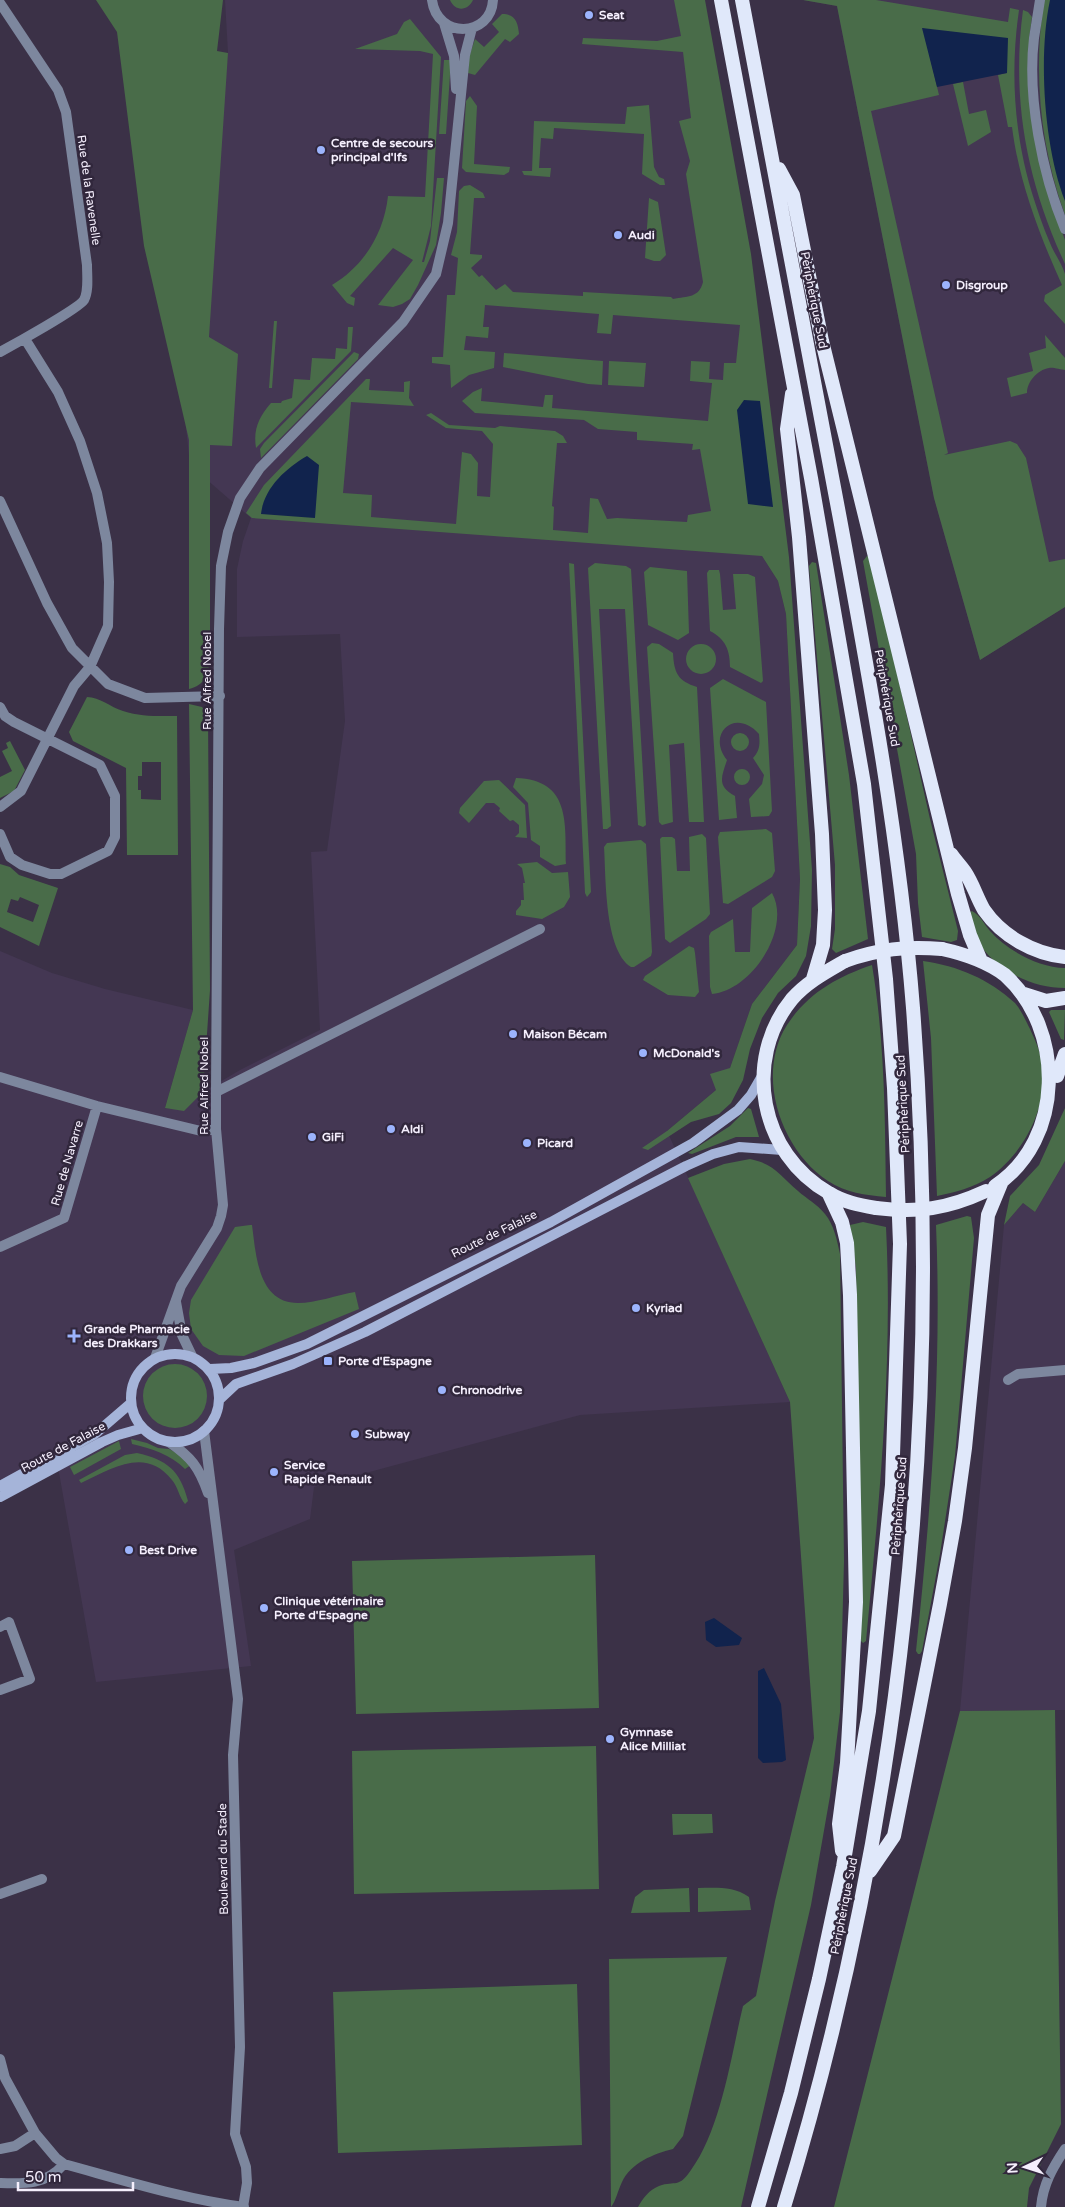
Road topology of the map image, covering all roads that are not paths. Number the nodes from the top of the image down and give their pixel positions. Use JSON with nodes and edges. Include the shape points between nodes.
{"nodes":[{"id":1,"x":432,"y":0,"type":"edge"},
{"id":2,"x":493,"y":0,"type":"edge"},
{"id":3,"x":720,"y":0,"type":"edge"},
{"id":4,"x":742,"y":0,"type":"edge"},
{"id":5,"x":1040,"y":0,"type":"edge"},
{"id":6,"x":0,"y":3,"type":"edge"},
{"id":7,"x":444,"y":23,"type":"junction"},
{"id":8,"x":472,"y":28,"type":"junction"},
{"id":9,"x":458,"y":128,"type":"junction"},
{"id":10,"x":772,"y":158,"type":"junction"},
{"id":11,"x":1065,"y":229,"type":"edge"},
{"id":12,"x":25,"y":339,"type":"junction"},
{"id":13,"x":0,"y":352,"type":"edge"},
{"id":14,"x":793,"y":380,"type":"junction"},
{"id":15,"x":0,"y":501,"type":"edge"},
{"id":16,"x":90,"y":667,"type":"junction"},
{"id":17,"x":220,"y":696,"type":"junction"},
{"id":18,"x":0,"y":707,"type":"edge"},
{"id":19,"x":47,"y":738,"type":"junction"},
{"id":20,"x":0,"y":807,"type":"edge"},
{"id":21,"x":0,"y":834,"type":"edge"},
{"id":22,"x":948,"y":852,"type":"junction"},
{"id":23,"x":540,"y":929,"type":"dead end"},
{"id":24,"x":1065,"y":957,"type":"edge"},
{"id":25,"x":982,"y":961,"type":"junction"},
{"id":26,"x":813,"y":979,"type":"junction"},
{"id":27,"x":1024,"y":994,"type":"junction"},
{"id":28,"x":1065,"y":998,"type":"edge"},
{"id":29,"x":1065,"y":1054,"type":"edge"},
{"id":30,"x":762,"y":1076,"type":"junction"},
{"id":31,"x":0,"y":1077,"type":"edge"},
{"id":32,"x":1054,"y":1083,"type":"junction"},
{"id":33,"x":216,"y":1092,"type":"junction"},
{"id":34,"x":97,"y":1106,"type":"junction"},
{"id":35,"x":216,"y":1129,"type":"junction"},
{"id":36,"x":782,"y":1150,"type":"junction"},
{"id":37,"x":1002,"y":1182,"type":"junction"},
{"id":38,"x":829,"y":1194,"type":"junction"},
{"id":39,"x":0,"y":1247,"type":"edge"},
{"id":40,"x":176,"y":1302,"type":"junction"},
{"id":41,"x":192,"y":1356,"type":"junction"},
{"id":42,"x":155,"y":1358,"type":"junction"},
{"id":43,"x":210,"y":1370,"type":"junction"},
{"id":44,"x":1065,"y":1370,"type":"edge"},
{"id":45,"x":1008,"y":1380,"type":"dead end"},
{"id":46,"x":220,"y":1399,"type":"junction"},
{"id":47,"x":131,"y":1403,"type":"junction"},
{"id":48,"x":143,"y":1428,"type":"junction"},
{"id":49,"x":204,"y":1431,"type":"junction"},
{"id":50,"x":169,"y":1442,"type":"junction"},
{"id":51,"x":0,"y":1486,"type":"edge"},
{"id":52,"x":0,"y":1497,"type":"edge"},
{"id":53,"x":214,"y":1510,"type":"junction"},
{"id":54,"x":0,"y":1626,"type":"edge"},
{"id":55,"x":0,"y":1690,"type":"edge"},
{"id":56,"x":843,"y":1867,"type":"junction"},
{"id":57,"x":866,"y":1876,"type":"junction"},
{"id":58,"x":42,"y":1879,"type":"dead end"},
{"id":59,"x":0,"y":1894,"type":"edge"},
{"id":60,"x":0,"y":2059,"type":"edge"},
{"id":61,"x":34,"y":2132,"type":"junction"},
{"id":62,"x":0,"y":2149,"type":"edge"},
{"id":63,"x":1065,"y":2149,"type":"edge"},
{"id":64,"x":64,"y":2164,"type":"junction"},
{"id":65,"x":0,"y":2183,"type":"edge"},
{"id":66,"x":244,"y":2207,"type":"edge"},
{"id":67,"x":758,"y":2207,"type":"edge"},
{"id":68,"x":784,"y":2207,"type":"edge"},
{"id":69,"x":1041,"y":2207,"type":"edge"}],
"edges":[{"from":1,"to":7,"type":"street","name":"Rue Alfred Nobel"},
{"from":2,"to":8,"type":"street","via":[[488,15]]},
{"from":3,"to":14,"type":"highway","name":"Périphérique Sud"},
{"from":4,"to":10,"type":"highway","name":"Périphérique Sud"},
{"from":5,"to":11,"type":"street","via":[[1034,39],[1035,108],[1051,185]]},
{"from":6,"to":12,"type":"street","name":"Rue de la Ravenelle","via":[[58,90],[66,112],[87,265],[87,290],[83,301]]},
{"from":7,"to":8,"type":"street","via":[[453,28]]},
{"from":7,"to":9,"type":"street","name":"Rue Alfred Nobel","via":[[454,56]]},
{"from":8,"to":9,"type":"street","name":"Rue Alfred Nobel","via":[[465,54]]},
{"from":9,"to":17,"type":"street","name":"Rue Alfred Nobel","via":[[448,223],[436,274],[403,322],[260,468],[240,498],[221,566]]},
{"from":10,"to":22,"type":"highway","via":[[793,195],[822,340]]},
{"from":10,"to":57,"type":"highway","name":"Périphérique Sud","via":[[864,649],[888,795],[913,1006],[923,1250],[919,1448],[896,1685]]},
{"from":12,"to":13,"type":"street","name":"Rue de la Ravenelle"},
{"from":12,"to":16,"type":"street","via":[[58,392],[80,441],[98,501],[107,553],[108,626]]},
{"from":14,"to":26,"type":"highway","via":[[787,429],[800,537],[825,910],[823,945]]},
{"from":14,"to":56,"type":"highway","name":"Périphérique Sud","via":[[842,652],[874,860],[894,1088],[900,1244],[891,1495],[869,1711]]},
{"from":15,"to":16,"type":"street","via":[[47,603],[72,648]]},
{"from":16,"to":17,"type":"street","via":[[108,684],[145,698]]},
{"from":16,"to":19,"type":"street","via":[[74,686]]},
{"from":17,"to":33,"type":"street","name":"Rue Alfred Nobel"},
{"from":18,"to":19,"type":"street","via":[[5,716]]},
{"from":19,"to":20,"type":"street","via":[[22,791]]},
{"from":19,"to":21,"type":"street","via":[[100,765],[115,796],[115,837],[108,851],[61,874],[50,874],[22,865],[10,857]]},
{"from":22,"to":24,"type":"highway","via":[[966,873],[985,910],[1008,934],[1041,952]]},
{"from":22,"to":25,"type":"highway","via":[[970,935]]},
{"from":23,"to":33,"type":"street"},
{"from":25,"to":26,"type":"highway","bridge":true,"via":[[942,949],[893,948],[868,953]]},
{"from":25,"to":27,"type":"highway","via":[[1005,975]]},
{"from":26,"to":30,"type":"highway","via":[[793,998],[777,1022],[767,1048]]},
{"from":27,"to":28,"type":"highway","via":[[1046,1001]]},
{"from":27,"to":32,"type":"highway","via":[[1041,1021],[1052,1052]]},
{"from":29,"to":32,"type":"highway"},
{"from":30,"to":36,"type":"highway","via":[[770,1126]]},
{"from":30,"to":43,"type":"main road","name":"Route de Falaise","via":[[751,1096],[738,1110],[693,1142],[551,1222],[307,1344],[254,1363]]},
{"from":31,"to":34,"type":"street"},
{"from":32,"to":37,"type":"highway","via":[[1049,1113],[1033,1148]]},
{"from":33,"to":35,"type":"street","name":"Rue Alfred Nobel"},
{"from":34,"to":35,"type":"street","via":[[201,1131]]},
{"from":34,"to":39,"type":"street","name":"Rue de Navarre","via":[[64,1218]]},
{"from":35,"to":40,"type":"street","name":"Rue Alfred Nobel","via":[[223,1205],[221,1216],[217,1228],[190,1269]]},
{"from":36,"to":38,"type":"highway","via":[[811,1182]]},
{"from":36,"to":46,"type":"main road","via":[[739,1146],[713,1154],[364,1332],[292,1364],[236,1384]]},
{"from":37,"to":38,"type":"highway","bridge":true,"via":[[960,1203],[932,1210],[876,1208]]},
{"from":37,"to":57,"type":"highway","via":[[988,1215],[965,1448],[933,1640],[894,1836]]},
{"from":38,"to":56,"type":"highway","via":[[842,1222],[847,1243],[851,1305],[856,1602],[847,1763],[839,1824]]},
{"from":40,"to":41,"type":"street","via":[[182,1335]]},
{"from":40,"to":42,"type":"street","name":"Rue Alfred Nobel"},
{"from":41,"to":42,"type":"main road","via":[[179,1353]]},
{"from":41,"to":43,"type":"main road"},
{"from":42,"to":47,"type":"main road","via":[[136,1377]]},
{"from":43,"to":46,"type":"main road","via":[[216,1378]]},
{"from":44,"to":45,"type":"street","via":[[1018,1374]]},
{"from":46,"to":49,"type":"main road","via":[[215,1417]]},
{"from":47,"to":48,"type":"main road"},
{"from":47,"to":51,"type":"main road","name":"Route de Falaise","via":[[95,1434]]},
{"from":48,"to":50,"type":"main road"},
{"from":48,"to":52,"type":"main road","name":"Route de Falaise","via":[[102,1442]]},
{"from":49,"to":50,"type":"main road","via":[[187,1440]]},
{"from":49,"to":53,"type":"street","name":"Boulevard du Stade"},
{"from":50,"to":53,"type":"street","name":"Boulevard du Stade","via":[[186,1454],[200,1472]]},
{"from":53,"to":66,"type":"street","name":"Boulevard du Stade","via":[[238,1699],[233,1755],[240,2047],[235,2134],[248,2183]]},
{"from":54,"to":55,"type":"street","via":[[9,1622],[30,1679]]},
{"from":56,"to":67,"type":"highway","name":"Périphérique Sud","via":[[791,2093]]},
{"from":57,"to":68,"type":"highway","name":"Périphérique Sud","via":[[826,2055]]},
{"from":58,"to":59,"type":"street"},
{"from":60,"to":61,"type":"street","via":[[4,2078]]},
{"from":61,"to":62,"type":"street","via":[[15,2146]]},
{"from":61,"to":64,"type":"street"},
{"from":63,"to":69,"type":"street","via":[[1050,2172]]},
{"from":64,"to":65,"type":"street","via":[[56,2174],[34,2183]]},
{"from":64,"to":66,"type":"street","via":[[219,2204]]}]}
